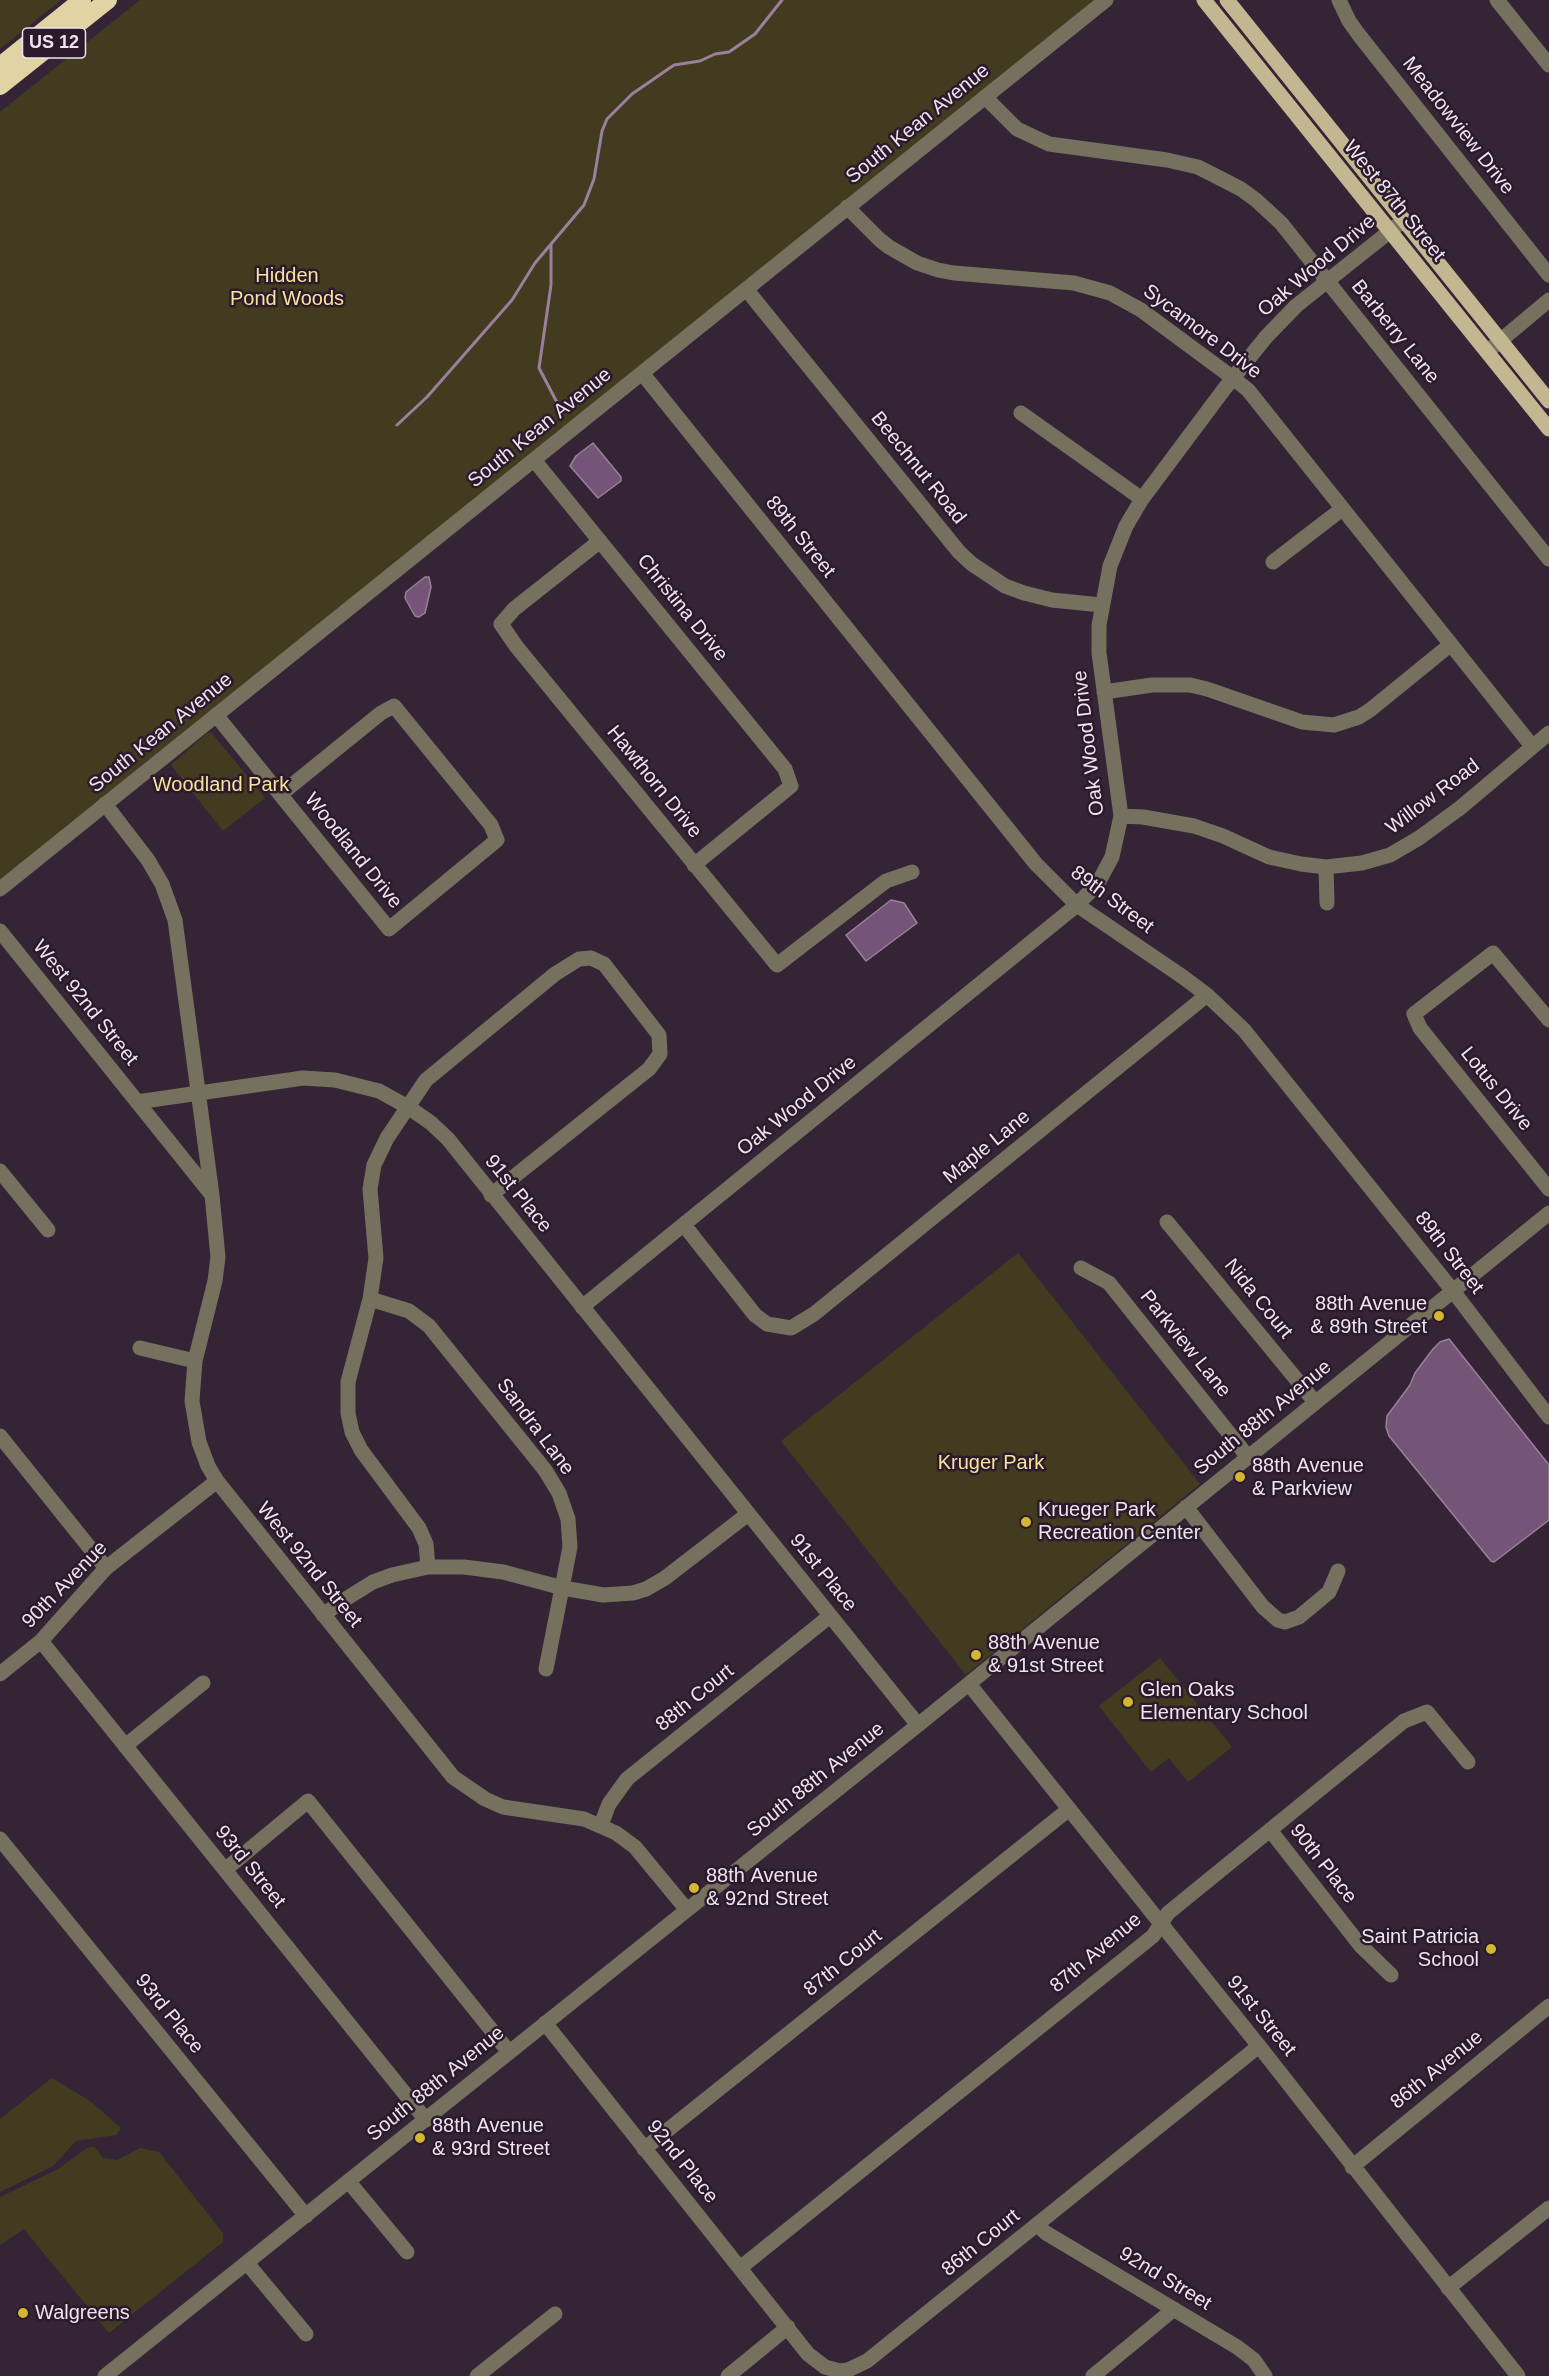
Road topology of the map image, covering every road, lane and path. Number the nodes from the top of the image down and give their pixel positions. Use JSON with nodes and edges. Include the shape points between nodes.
{"nodes":[{"id":1,"x":82,"y":0,"type":"edge"},
{"id":2,"x":108,"y":0,"type":"edge"},
{"id":3,"x":1106,"y":0,"type":"edge"},
{"id":4,"x":1204,"y":0,"type":"edge"},
{"id":5,"x":1227,"y":0,"type":"edge"},
{"id":6,"x":1339,"y":0,"type":"edge"},
{"id":7,"x":1497,"y":0,"type":"edge"},
{"id":8,"x":1549,"y":65,"type":"edge"},
{"id":9,"x":0,"y":66,"type":"edge"},
{"id":10,"x":0,"y":86,"type":"edge"},
{"id":11,"x":986,"y":97,"type":"junction"},
{"id":12,"x":848,"y":207,"type":"junction"},
{"id":13,"x":1404,"y":220,"type":"junction"},
{"id":14,"x":1390,"y":231,"type":"junction"},
{"id":15,"x":1549,"y":275,"type":"edge"},
{"id":16,"x":1327,"y":281,"type":"junction"},
{"id":17,"x":746,"y":289,"type":"junction"},
{"id":18,"x":1549,"y":300,"type":"edge"},
{"id":19,"x":1501,"y":339,"type":"junction"},
{"id":20,"x":1488,"y":351,"type":"junction"},
{"id":21,"x":642,"y":373,"type":"junction"},
{"id":22,"x":1233,"y":378,"type":"junction"},
{"id":23,"x":1549,"y":401,"type":"edge"},
{"id":24,"x":1021,"y":413,"type":"dead end"},
{"id":25,"x":1549,"y":429,"type":"edge"},
{"id":26,"x":534,"y":460,"type":"junction"},
{"id":27,"x":1142,"y":500,"type":"junction"},
{"id":28,"x":1342,"y":509,"type":"junction"},
{"id":29,"x":600,"y":541,"type":"junction"},
{"id":30,"x":1549,"y":559,"type":"edge"},
{"id":31,"x":1273,"y":562,"type":"dead end"},
{"id":32,"x":1101,"y":605,"type":"junction"},
{"id":33,"x":1450,"y":645,"type":"junction"},
{"id":34,"x":1104,"y":692,"type":"junction"},
{"id":35,"x":216,"y":715,"type":"junction"},
{"id":36,"x":1549,"y":733,"type":"edge"},
{"id":37,"x":1532,"y":746,"type":"junction"},
{"id":38,"x":281,"y":794,"type":"junction"},
{"id":39,"x":105,"y":804,"type":"junction"},
{"id":40,"x":1121,"y":816,"type":"junction"},
{"id":41,"x":694,"y":865,"type":"junction"},
{"id":42,"x":1326,"y":867,"type":"junction"},
{"id":43,"x":912,"y":872,"type":"dead end"},
{"id":44,"x":0,"y":889,"type":"edge"},
{"id":45,"x":1327,"y":903,"type":"dead end"},
{"id":46,"x":1077,"y":905,"type":"junction"},
{"id":47,"x":0,"y":931,"type":"edge"},
{"id":48,"x":1207,"y":995,"type":"junction"},
{"id":49,"x":1549,"y":1020,"type":"edge"},
{"id":50,"x":199,"y":1092,"type":"junction"},
{"id":51,"x":137,"y":1102,"type":"junction"},
{"id":52,"x":408,"y":1107,"type":"junction"},
{"id":53,"x":0,"y":1170,"type":"edge"},
{"id":54,"x":1549,"y":1189,"type":"edge"},
{"id":55,"x":491,"y":1195,"type":"junction"},
{"id":56,"x":212,"y":1196,"type":"junction"},
{"id":57,"x":1549,"y":1213,"type":"edge"},
{"id":58,"x":1167,"y":1222,"type":"dead end"},
{"id":59,"x":684,"y":1225,"type":"junction"},
{"id":60,"x":48,"y":1230,"type":"dead end"},
{"id":61,"x":1081,"y":1268,"type":"dead end"},
{"id":62,"x":1453,"y":1291,"type":"junction"},
{"id":63,"x":369,"y":1299,"type":"junction"},
{"id":64,"x":582,"y":1307,"type":"junction"},
{"id":65,"x":140,"y":1348,"type":"dead end"},
{"id":66,"x":195,"y":1361,"type":"junction"},
{"id":67,"x":1316,"y":1402,"type":"junction"},
{"id":68,"x":1549,"y":1417,"type":"edge"},
{"id":69,"x":0,"y":1436,"type":"edge"},
{"id":70,"x":1248,"y":1457,"type":"junction"},
{"id":71,"x":217,"y":1481,"type":"junction"},
{"id":72,"x":1186,"y":1507,"type":"junction"},
{"id":73,"x":748,"y":1514,"type":"junction"},
{"id":74,"x":428,"y":1567,"type":"junction"},
{"id":75,"x":106,"y":1568,"type":"junction"},
{"id":76,"x":1338,"y":1571,"type":"dead end"},
{"id":77,"x":563,"y":1588,"type":"junction"},
{"id":78,"x":323,"y":1616,"type":"junction"},
{"id":79,"x":830,"y":1616,"type":"junction"},
{"id":80,"x":41,"y":1641,"type":"junction"},
{"id":81,"x":546,"y":1668,"type":"dead end"},
{"id":82,"x":0,"y":1674,"type":"edge"},
{"id":83,"x":203,"y":1683,"type":"dead end"},
{"id":84,"x":969,"y":1684,"type":"junction"},
{"id":85,"x":918,"y":1725,"type":"junction"},
{"id":86,"x":125,"y":1746,"type":"junction"},
{"id":87,"x":1468,"y":1762,"type":"dead end"},
{"id":88,"x":1068,"y":1810,"type":"junction"},
{"id":89,"x":602,"y":1825,"type":"junction"},
{"id":90,"x":1270,"y":1830,"type":"junction"},
{"id":91,"x":0,"y":1839,"type":"edge"},
{"id":92,"x":226,"y":1869,"type":"junction"},
{"id":93,"x":687,"y":1910,"type":"junction"},
{"id":94,"x":1160,"y":1926,"type":"junction"},
{"id":95,"x":1391,"y":1975,"type":"dead end"},
{"id":96,"x":1549,"y":2006,"type":"edge"},
{"id":97,"x":545,"y":2023,"type":"junction"},
{"id":98,"x":1259,"y":2046,"type":"junction"},
{"id":99,"x":509,"y":2052,"type":"junction"},
{"id":100,"x":426,"y":2120,"type":"junction"},
{"id":101,"x":644,"y":2149,"type":"junction"},
{"id":102,"x":1353,"y":2167,"type":"junction"},
{"id":103,"x":349,"y":2182,"type":"junction"},
{"id":104,"x":1549,"y":2208,"type":"edge"},
{"id":105,"x":306,"y":2216,"type":"junction"},
{"id":106,"x":1037,"y":2225,"type":"junction"},
{"id":107,"x":407,"y":2252,"type":"dead end"},
{"id":108,"x":247,"y":2264,"type":"junction"},
{"id":109,"x":740,"y":2268,"type":"junction"},
{"id":110,"x":1448,"y":2288,"type":"junction"},
{"id":111,"x":1174,"y":2309,"type":"junction"},
{"id":112,"x":555,"y":2314,"type":"dead end"},
{"id":113,"x":788,"y":2327,"type":"junction"},
{"id":114,"x":306,"y":2334,"type":"dead end"},
{"id":115,"x":105,"y":2376,"type":"edge"},
{"id":116,"x":477,"y":2376,"type":"edge"},
{"id":117,"x":728,"y":2376,"type":"edge"},
{"id":118,"x":1093,"y":2376,"type":"edge"},
{"id":119,"x":1265,"y":2376,"type":"edge"},
{"id":120,"x":1518,"y":2376,"type":"edge"}],
"edges":[{"from":1,"to":9,"type":"highway","number":"US 12"},
{"from":2,"to":10,"type":"highway","number":"US 12"},
{"from":3,"to":11,"type":"street","name":"South Kean Avenue"},
{"from":4,"to":14,"type":"main road","name":"West 87th Street"},
{"from":5,"to":13,"type":"main road","name":"West 87th Street"},
{"from":6,"to":15,"type":"street","name":"Meadowview Drive","via":[[1359,35]]},
{"from":7,"to":8,"type":"street"},
{"from":11,"to":12,"type":"street","name":"South Kean Avenue"},
{"from":11,"to":16,"type":"street","name":"Barberry Lane","via":[[1017,129],[1049,144],[1167,159],[1198,167],[1241,189],[1269,211]]},
{"from":12,"to":17,"type":"street","name":"South Kean Avenue"},
{"from":12,"to":22,"type":"street","name":"Sycamore Drive","via":[[889,247],[938,270],[1074,283],[1110,294],[1141,310]]},
{"from":13,"to":14,"type":"street","name":"Oak Wood Drive"},
{"from":13,"to":19,"type":"main road","name":"West 87th Street"},
{"from":14,"to":16,"type":"street","name":"Oak Wood Drive"},
{"from":14,"to":20,"type":"main road","name":"West 87th Street"},
{"from":16,"to":22,"type":"street","name":"Oak Wood Drive","via":[[1277,324]]},
{"from":16,"to":30,"type":"street","name":"Barberry Lane"},
{"from":17,"to":21,"type":"street","name":"South Kean Avenue"},
{"from":17,"to":32,"type":"street","name":"Beechnut Road","via":[[972,564],[1005,586],[1024,593]]},
{"from":18,"to":19,"type":"street"},
{"from":19,"to":20,"type":"street"},
{"from":19,"to":23,"type":"main road","name":"West 87th Street"},
{"from":20,"to":25,"type":"main road","name":"West 87th Street"},
{"from":21,"to":26,"type":"street","name":"South Kean Avenue"},
{"from":21,"to":46,"type":"street","name":"89th Street","via":[[1027,853]]},
{"from":22,"to":27,"type":"street","name":"Oak Wood Drive"},
{"from":22,"to":28,"type":"street","name":"Sycamore Drive","via":[[1248,390]]},
{"from":24,"to":27,"type":"street"},
{"from":26,"to":29,"type":"street","name":"Christina Drive"},
{"from":26,"to":35,"type":"street","name":"South Kean Avenue"},
{"from":27,"to":32,"type":"street","name":"Oak Wood Drive","via":[[1116,549]]},
{"from":28,"to":31,"type":"street"},
{"from":28,"to":33,"type":"street","name":"Sycamore Drive"},
{"from":29,"to":41,"type":"street","name":"Christina Drive","via":[[778,760],[791,786]]},
{"from":29,"to":41,"type":"street","name":"Hawthorn Drive","via":[[514,609],[501,624]]},
{"from":32,"to":34,"type":"street","name":"Oak Wood Drive","via":[[1099,653]]},
{"from":33,"to":34,"type":"street","via":[[1370,710],[1334,725],[1302,722],[1190,685],[1152,685]]},
{"from":33,"to":37,"type":"street","name":"Sycamore Drive"},
{"from":34,"to":40,"type":"street","name":"Oak Wood Drive"},
{"from":35,"to":38,"type":"street","name":"Woodland Drive"},
{"from":35,"to":39,"type":"street","name":"South Kean Avenue"},
{"from":36,"to":37,"type":"street","name":"Willow Road"},
{"from":37,"to":42,"type":"street","name":"Willow Road","via":[[1460,808],[1404,848],[1362,863]]},
{"from":38,"to":38,"type":"street","name":"Woodland Drive","via":[[389,929],[497,840],[491,825],[393,706]]},
{"from":39,"to":44,"type":"street","name":"South Kean Avenue"},
{"from":39,"to":50,"type":"street","via":[[148,860],[175,920]]},
{"from":40,"to":42,"type":"street","name":"Willow Road","via":[[1194,826],[1269,857]]},
{"from":40,"to":46,"type":"street","name":"Oak Wood Drive","via":[[1109,866]]},
{"from":41,"to":43,"type":"street","name":"Hawthorn Drive","via":[[777,965],[886,881]]},
{"from":42,"to":45,"type":"street"},
{"from":46,"to":48,"type":"street","name":"89th Street"},
{"from":46,"to":59,"type":"street","name":"Oak Wood Drive"},
{"from":47,"to":51,"type":"street","name":"West 92nd Street"},
{"from":48,"to":59,"type":"street","name":"Maple Lane","via":[[791,1334],[755,1315]]},
{"from":48,"to":62,"type":"street","name":"89th Street","via":[[1260,1049]]},
{"from":49,"to":54,"type":"street","name":"Lotus Drive","via":[[1493,953],[1414,1014],[1420,1028]]},
{"from":50,"to":51,"type":"street"},
{"from":50,"to":52,"type":"street","name":"91st Place","via":[[303,1077],[361,1085]]},
{"from":50,"to":56,"type":"street"},
{"from":51,"to":56,"type":"street","name":"West 92nd Street"},
{"from":52,"to":55,"type":"street","name":"91st Place","via":[[448,1139]]},
{"from":52,"to":55,"type":"street","via":[[438,1069],[555,974],[579,959],[591,958],[604,964],[659,1035],[660,1054],[649,1069]]},
{"from":52,"to":63,"type":"street","via":[[387,1138],[372,1175],[370,1201],[376,1258]]},
{"from":53,"to":60,"type":"street"},
{"from":55,"to":64,"type":"street","name":"91st Place"},
{"from":56,"to":66,"type":"street","name":"West 92nd Street","via":[[218,1257]]},
{"from":57,"to":62,"type":"street","name":"South 88th Avenue"},
{"from":58,"to":67,"type":"street","name":"Nida Court"},
{"from":59,"to":64,"type":"street","name":"Oak Wood Drive"},
{"from":61,"to":70,"type":"street","name":"Parkview Lane","via":[[1109,1283]]},
{"from":62,"to":67,"type":"street","name":"South 88th Avenue"},
{"from":62,"to":68,"type":"street","name":"89th Street"},
{"from":63,"to":74,"type":"street","via":[[348,1382],[352,1432],[375,1471],[419,1528],[426,1544]]},
{"from":63,"to":77,"type":"street","name":"Sandra Lane","via":[[398,1306],[429,1326],[549,1476],[565,1506],[571,1533]]},
{"from":64,"to":73,"type":"street","name":"91st Place"},
{"from":65,"to":66,"type":"street"},
{"from":66,"to":71,"type":"street","name":"West 92nd Street","via":[[195,1430]]},
{"from":67,"to":70,"type":"street","name":"South 88th Avenue"},
{"from":69,"to":75,"type":"street"},
{"from":70,"to":72,"type":"street","name":"South 88th Avenue"},
{"from":71,"to":75,"type":"street","name":"90th Avenue"},
{"from":71,"to":78,"type":"street","name":"West 92nd Street"},
{"from":72,"to":76,"type":"street","via":[[1263,1607],[1278,1620],[1299,1617],[1329,1592]]},
{"from":72,"to":84,"type":"street","name":"South 88th Avenue"},
{"from":73,"to":77,"type":"street","via":[[646,1589],[603,1595]]},
{"from":73,"to":79,"type":"street","name":"91st Place"},
{"from":74,"to":77,"type":"street","via":[[503,1572]]},
{"from":74,"to":78,"type":"street","via":[[373,1582]]},
{"from":75,"to":80,"type":"street","name":"90th Avenue"},
{"from":77,"to":81,"type":"street","name":"Sandra Lane"},
{"from":78,"to":89,"type":"street","name":"West 92nd Street","via":[[445,1767],[464,1785],[503,1807]]},
{"from":79,"to":85,"type":"street","name":"91st Place"},
{"from":79,"to":89,"type":"street","name":"88th Court","via":[[627,1779],[609,1804]]},
{"from":80,"to":82,"type":"street","name":"90th Avenue"},
{"from":80,"to":86,"type":"street","name":"93rd Street"},
{"from":83,"to":86,"type":"street"},
{"from":84,"to":85,"type":"street","name":"South 88th Avenue"},
{"from":84,"to":88,"type":"street","name":"91st Street"},
{"from":85,"to":93,"type":"street","name":"South 88th Avenue"},
{"from":86,"to":92,"type":"street","name":"93rd Street"},
{"from":87,"to":90,"type":"street","name":"87th Avenue","via":[[1427,1712],[1404,1721]]},
{"from":88,"to":94,"type":"street","name":"91st Street"},
{"from":88,"to":101,"type":"street","name":"87th Court"},
{"from":89,"to":93,"type":"street","name":"West 92nd Street","via":[[635,1847]]},
{"from":90,"to":94,"type":"street","name":"87th Avenue","via":[[1168,1912]]},
{"from":90,"to":95,"type":"street","name":"90th Place","via":[[1360,1945]]},
{"from":91,"to":105,"type":"street","name":"93rd Place"},
{"from":92,"to":99,"type":"street","via":[[308,1801]]},
{"from":92,"to":100,"type":"street","name":"93rd Street"},
{"from":93,"to":97,"type":"street","name":"South 88th Avenue"},
{"from":94,"to":98,"type":"street","name":"91st Street"},
{"from":94,"to":109,"type":"street","name":"87th Avenue","via":[[1153,1936]]},
{"from":96,"to":102,"type":"street","name":"86th Avenue"},
{"from":97,"to":99,"type":"street","name":"South 88th Avenue"},
{"from":97,"to":101,"type":"street","name":"92nd Place"},
{"from":98,"to":102,"type":"street","name":"91st Street"},
{"from":98,"to":106,"type":"street","name":"86th Court"},
{"from":99,"to":100,"type":"street","name":"South 88th Avenue"},
{"from":100,"to":103,"type":"street","name":"South 88th Avenue"},
{"from":101,"to":109,"type":"street","name":"92nd Place"},
{"from":102,"to":110,"type":"street","name":"91st Street"},
{"from":103,"to":105,"type":"street","name":"South 88th Avenue"},
{"from":103,"to":107,"type":"street"},
{"from":104,"to":110,"type":"street"},
{"from":105,"to":108,"type":"street","name":"South 88th Avenue"},
{"from":106,"to":111,"type":"street","name":"92nd Street"},
{"from":106,"to":113,"type":"street","name":"86th Court","via":[[856,2367],[840,2371],[825,2367],[815,2361]]},
{"from":108,"to":114,"type":"street"},
{"from":108,"to":115,"type":"street","name":"South 88th Avenue"},
{"from":109,"to":113,"type":"street","name":"92nd Place"},
{"from":110,"to":120,"type":"street","name":"91st Street"},
{"from":111,"to":118,"type":"street"},
{"from":111,"to":119,"type":"street","name":"92nd Street","via":[[1248,2355]]},
{"from":112,"to":116,"type":"street"},
{"from":113,"to":117,"type":"street"}]}
